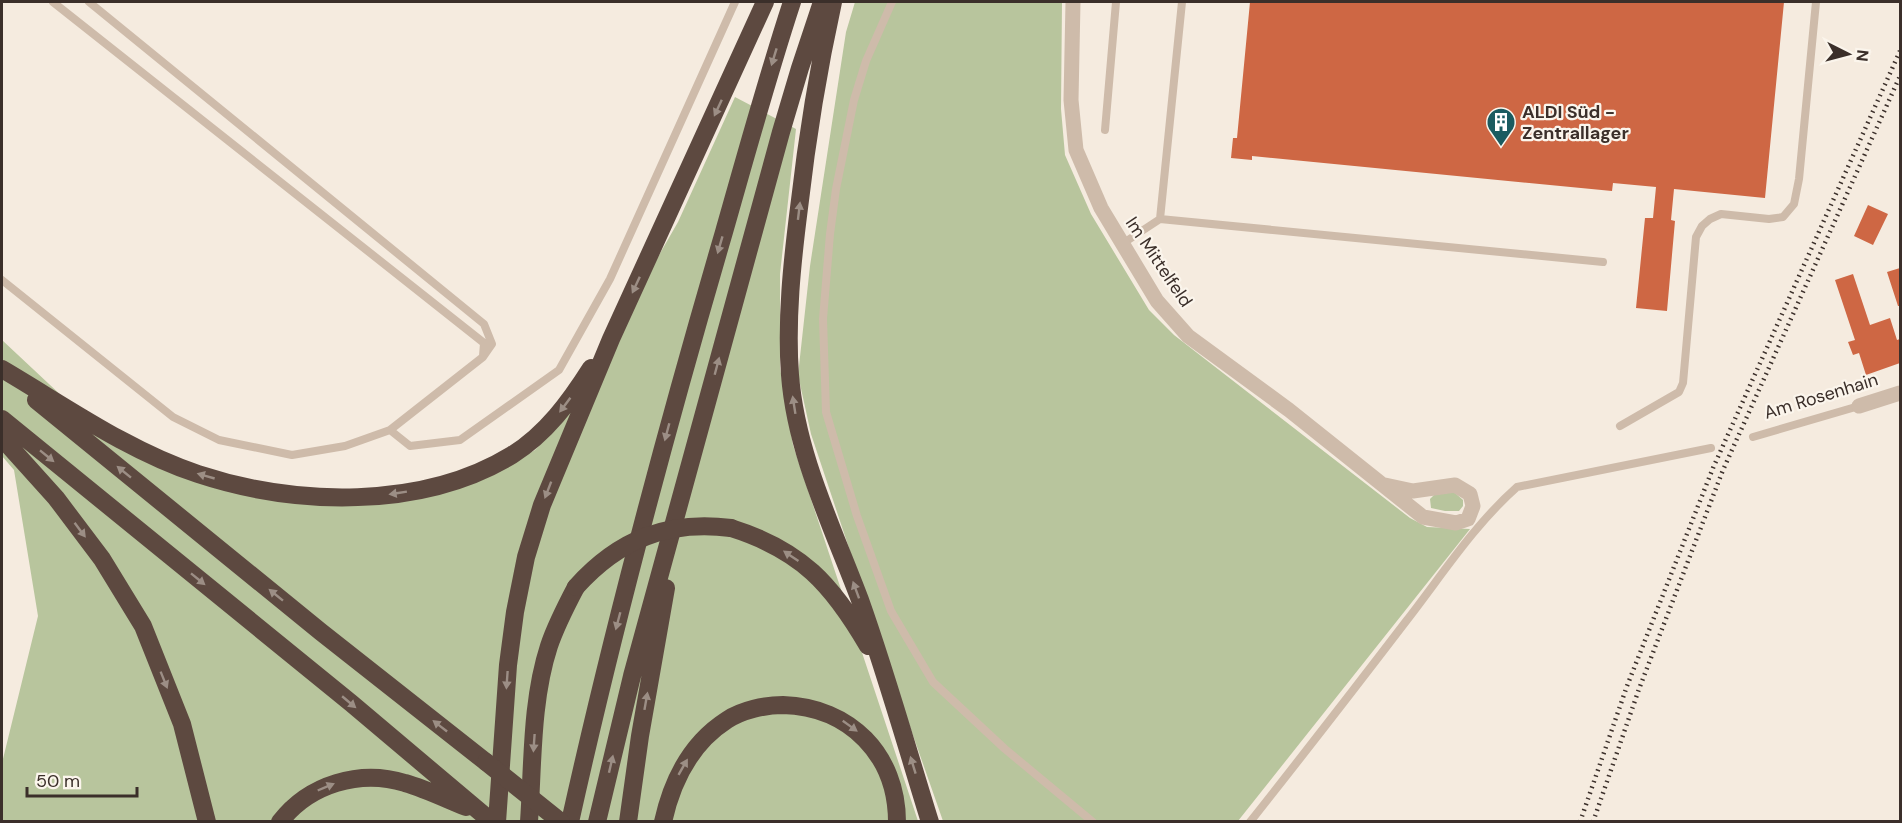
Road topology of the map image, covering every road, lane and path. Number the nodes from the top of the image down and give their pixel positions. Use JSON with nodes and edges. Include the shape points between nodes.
{"nodes":[{"id":1,"x":53,"y":2,"type":"edge"},
{"id":2,"x":89,"y":2,"type":"edge"},
{"id":3,"x":735,"y":2,"type":"edge"},
{"id":4,"x":765,"y":2,"type":"edge"},
{"id":5,"x":792,"y":2,"type":"edge"},
{"id":6,"x":822,"y":2,"type":"edge"},
{"id":7,"x":832,"y":2,"type":"edge"},
{"id":8,"x":892,"y":2,"type":"edge"},
{"id":9,"x":1073,"y":2,"type":"edge"},
{"id":10,"x":1116,"y":2,"type":"edge"},
{"id":11,"x":1182,"y":2,"type":"edge"},
{"id":12,"x":1816,"y":2,"type":"edge"},
{"id":13,"x":1105,"y":130,"type":"dead end"},
{"id":14,"x":1160,"y":219,"type":"junction"},
{"id":15,"x":1122,"y":244,"type":"junction"},
{"id":16,"x":1603,"y":262,"type":"dead end"},
{"id":17,"x":2,"y":280,"type":"edge"},
{"id":18,"x":611,"y":339,"type":"junction"},
{"id":19,"x":483,"y":357,"type":"junction"},
{"id":20,"x":2,"y":370,"type":"edge"},
{"id":21,"x":1900,"y":393,"type":"edge"},
{"id":22,"x":1858,"y":406,"type":"joint"},
{"id":23,"x":2,"y":419,"type":"edge"},
{"id":24,"x":1620,"y":426,"type":"dead end"},
{"id":25,"x":390,"y":429,"type":"junction"},
{"id":26,"x":1753,"y":437,"type":"dead end"},
{"id":27,"x":2,"y":438,"type":"edge"},
{"id":28,"x":1711,"y":448,"type":"dead end"},
{"id":29,"x":684,"y":483,"type":"junction"},
{"id":30,"x":1385,"y":485,"type":"junction"},
{"id":31,"x":888,"y":685,"type":"junction"},
{"id":32,"x":490,"y":819,"type":"edge"},
{"id":33,"x":207,"y":822,"type":"edge"},
{"id":34,"x":280,"y":822,"type":"edge"},
{"id":35,"x":529,"y":822,"type":"edge"},
{"id":36,"x":561,"y":822,"type":"edge"},
{"id":37,"x":570,"y":822,"type":"edge"},
{"id":38,"x":597,"y":822,"type":"edge"},
{"id":39,"x":628,"y":822,"type":"edge"},
{"id":40,"x":663,"y":822,"type":"edge"},
{"id":41,"x":897,"y":822,"type":"edge"},
{"id":42,"x":930,"y":822,"type":"edge"},
{"id":43,"x":1093,"y":822,"type":"edge"},
{"id":44,"x":1250,"y":822,"type":"edge"}],
"edges":[{"from":1,"to":19,"type":"lane","via":[[484,343]]},
{"from":2,"to":19,"type":"lane","via":[[484,324],[492,344]]},
{"from":3,"to":25,"type":"lane","via":[[610,279],[559,370],[460,440],[410,447]]},
{"from":4,"to":18,"type":"highway","one_way":true},
{"from":5,"to":37,"type":"highway","one_way":true,"via":[[681,379]]},
{"from":29,"to":6,"type":"highway","one_way":true,"via":[[784,121]]},
{"from":31,"to":7,"type":"highway","one_way":true,"via":[[804,446],[790,376],[793,258],[811,114]]},
{"from":8,"to":43,"type":"lane","via":[[866,61],[844,141],[830,234],[823,319],[826,412],[891,611],[933,682],[1005,749]]},
{"from":9,"to":15,"type":"street","name":"Im Mittelfeld","via":[[1071,100],[1076,150],[1101,208]]},
{"from":10,"to":13,"type":"lane"},
{"from":11,"to":14,"type":"lane"},
{"from":12,"to":24,"type":"lane","via":[[1794,204],[1783,217],[1721,213],[1702,226],[1696,237],[1683,383],[1679,392]]},
{"from":14,"to":15,"type":"lane"},
{"from":14,"to":16,"type":"lane"},
{"from":15,"to":30,"type":"street","name":"Im Mittelfeld","via":[[1157,301],[1188,336]]},
{"from":17,"to":25,"type":"lane","via":[[173,417],[219,440],[292,455],[345,446]]},
{"from":18,"to":20,"type":"highway","one_way":true,"via":[[559,413],[513,454],[479,473],[447,483],[398,494],[354,498],[300,495],[197,474],[146,452]]},
{"from":18,"to":32,"type":"highway","one_way":true,"via":[[542,505],[526,558],[515,612]]},
{"from":19,"to":25,"type":"lane"},
{"from":36,"to":20,"type":"highway","one_way":true,"bridge":true,"via":[[321,632]]},
{"from":21,"to":22,"type":"street","name":"Am Rosenhain"},
{"from":22,"to":26,"type":"lane","name":"Am Rosenhain"},
{"from":23,"to":32,"type":"highway","one_way":true},
{"from":27,"to":33,"type":"highway","one_way":true,"via":[[56,498],[102,559],[143,626],[182,724]]},
{"from":28,"to":44,"type":"lane","via":[[1517,487],[1454,557]]},
{"from":38,"to":29,"type":"highway","one_way":true},
{"from":39,"to":29,"type":"highway","one_way":true},
{"from":30,"to":30,"type":"street","name":"Im Mittelfeld","via":[[1423,517],[1456,523],[1468,519],[1473,506],[1470,494],[1455,485],[1413,491]]},
{"from":31,"to":35,"type":"highway","one_way":true,"bridge":true,"via":[[844,607],[818,576],[785,551],[731,528],[680,527],[646,536],[601,562],[576,587],[556,626],[541,676]]},
{"from":42,"to":31,"type":"highway","one_way":true},
{"from":34,"to":32,"type":"highway","one_way":true,"via":[[301,800],[324,787],[369,778],[404,783]]},
{"from":40,"to":41,"type":"highway","one_way":true,"via":[[676,779],[689,755],[708,734],[728,719],[774,705],[818,710],[860,733],[878,754],[892,780]]}]}
